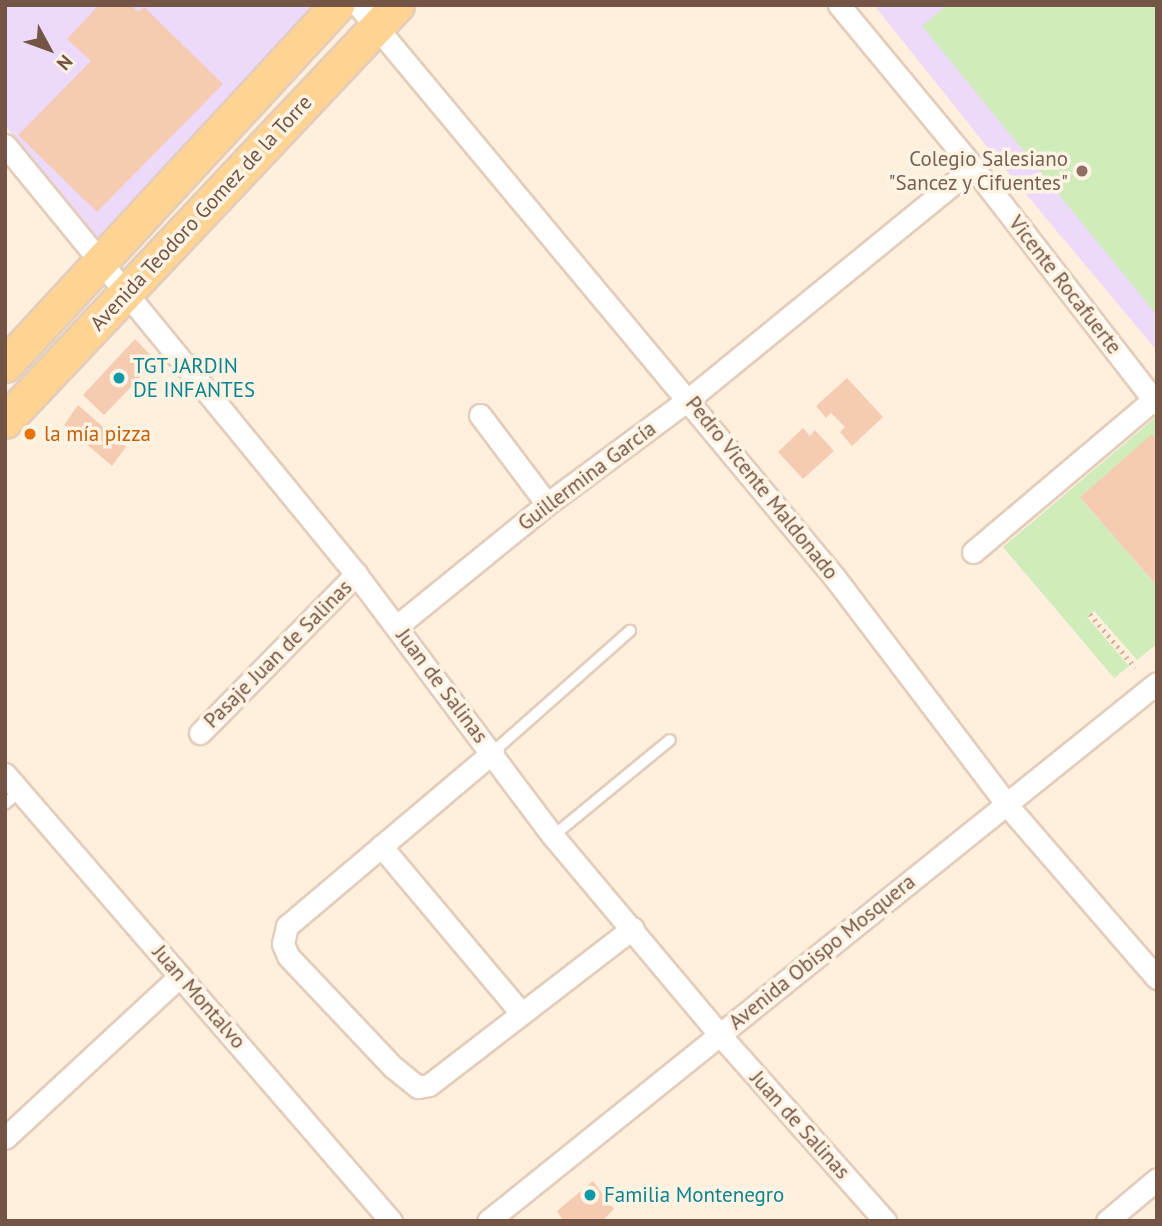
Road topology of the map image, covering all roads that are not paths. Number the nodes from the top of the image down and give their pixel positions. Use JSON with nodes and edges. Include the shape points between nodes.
{"nodes":[{"id":1,"x":337,"y":5,"type":"edge"},
{"id":2,"x":839,"y":5,"type":"edge"},
{"id":3,"x":378,"y":12,"type":"edge"},
{"id":4,"x":5,"y":145,"type":"edge"},
{"id":5,"x":973,"y":167,"type":"junction"},
{"id":6,"x":100,"y":264,"type":"junction"},
{"id":7,"x":124,"y":296,"type":"junction"},
{"id":8,"x":5,"y":365,"type":"edge"},
{"id":9,"x":689,"y":399,"type":"junction"},
{"id":10,"x":1155,"y":402,"type":"edge"},
{"id":11,"x":480,"y":415,"type":"dead end"},
{"id":12,"x":5,"y":421,"type":"edge"},
{"id":13,"x":547,"y":504,"type":"junction"},
{"id":14,"x":973,"y":551,"type":"dead end"},
{"id":15,"x":356,"y":574,"type":"junction"},
{"id":16,"x":397,"y":626,"type":"junction"},
{"id":17,"x":630,"y":631,"type":"dead end"},
{"id":18,"x":1157,"y":683,"type":"edge"},
{"id":19,"x":200,"y":733,"type":"dead end"},
{"id":20,"x":670,"y":740,"type":"dead end"},
{"id":21,"x":493,"y":752,"type":"junction"},
{"id":22,"x":5,"y":774,"type":"edge"},
{"id":23,"x":13,"y":797,"type":"edge"},
{"id":24,"x":1007,"y":805,"type":"junction"},
{"id":25,"x":554,"y":836,"type":"junction"},
{"id":26,"x":381,"y":846,"type":"junction"},
{"id":27,"x":633,"y":928,"type":"junction"},
{"id":28,"x":180,"y":976,"type":"junction"},
{"id":29,"x":1157,"y":978,"type":"edge"},
{"id":30,"x":522,"y":1014,"type":"junction"},
{"id":31,"x":720,"y":1035,"type":"junction"},
{"id":32,"x":5,"y":1138,"type":"edge"},
{"id":33,"x":1157,"y":1179,"type":"edge"},
{"id":34,"x":391,"y":1221,"type":"edge"},
{"id":35,"x":488,"y":1221,"type":"edge"},
{"id":36,"x":885,"y":1221,"type":"edge"},
{"id":37,"x":1107,"y":1221,"type":"edge"}],
"edges":[{"from":1,"to":6,"type":"main road","name":"Avenida Teodoro Gomez de la Torre"},
{"from":2,"to":5,"type":"street","name":"Vicente Rocafuerte"},
{"from":3,"to":7,"type":"main road","name":"Avenida Teodoro Gomez de la Torre"},
{"from":3,"to":9,"type":"street","name":"Pedro Vicente Maldonado"},
{"from":4,"to":6,"type":"street","name":"Juan de Salinas"},
{"from":5,"to":9,"type":"street","name":"Guillermina García"},
{"from":5,"to":10,"type":"street","name":"Vicente Rocafuerte"},
{"from":6,"to":7,"type":"street","name":"Juan de Salinas"},
{"from":6,"to":8,"type":"main road","name":"Avenida Teodoro Gomez de la Torre"},
{"from":7,"to":12,"type":"main road","name":"Avenida Teodoro Gomez de la Torre"},
{"from":7,"to":15,"type":"street","name":"Juan de Salinas"},
{"from":9,"to":13,"type":"street","name":"Guillermina García"},
{"from":9,"to":24,"type":"street","name":"Pedro Vicente Maldonado","via":[[835,578]]},
{"from":10,"to":14,"type":"street"},
{"from":11,"to":13,"type":"street"},
{"from":13,"to":16,"type":"street","name":"Guillermina García"},
{"from":15,"to":16,"type":"street","name":"Juan de Salinas"},
{"from":15,"to":19,"type":"street","name":"Pasaje Juan de Salinas"},
{"from":16,"to":21,"type":"street","name":"Juan de Salinas"},
{"from":17,"to":21,"type":"lane"},
{"from":18,"to":24,"type":"street","name":"Avenida Obispo Mosquera"},
{"from":20,"to":25,"type":"lane"},
{"from":21,"to":25,"type":"street","name":"Juan de Salinas"},
{"from":21,"to":26,"type":"street"},
{"from":22,"to":23,"type":"street","name":"Juan Montalvo"},
{"from":23,"to":28,"type":"street","name":"Juan Montalvo"},
{"from":24,"to":29,"type":"street","name":"Pedro Vicente Maldonado"},
{"from":24,"to":31,"type":"street","name":"Avenida Obispo Mosquera","via":[[840,934]]},
{"from":25,"to":27,"type":"street","name":"Juan de Salinas"},
{"from":26,"to":30,"type":"street"},
{"from":26,"to":30,"type":"street","via":[[287,926],[283,944],[288,956],[407,1081],[429,1085]]},
{"from":27,"to":30,"type":"street"},
{"from":27,"to":31,"type":"street","name":"Juan de Salinas"},
{"from":28,"to":32,"type":"street"},
{"from":28,"to":34,"type":"street","name":"Juan Montalvo"},
{"from":31,"to":35,"type":"street","name":"Avenida Obispo Mosquera"},
{"from":31,"to":36,"type":"street","name":"Juan de Salinas"},
{"from":33,"to":37,"type":"street"}]}
